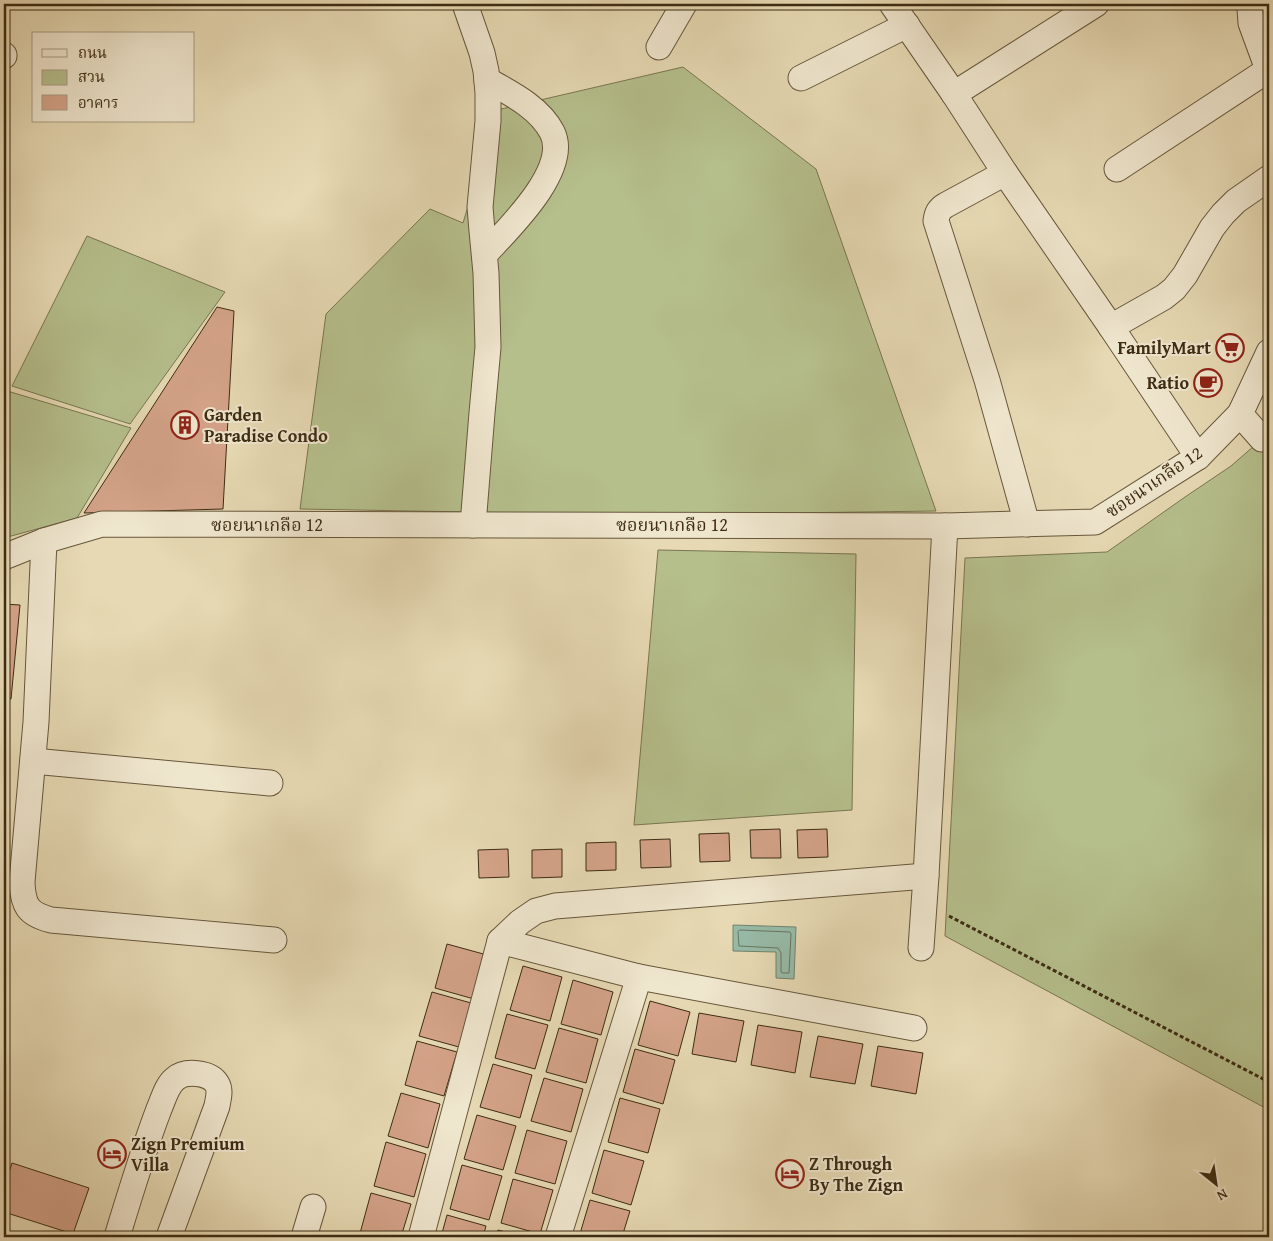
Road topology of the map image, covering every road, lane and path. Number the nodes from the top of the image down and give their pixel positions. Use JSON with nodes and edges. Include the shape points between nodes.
{"nodes":[{"id":1,"x":465,"y":4,"type":"edge"},
{"id":2,"x":684,"y":4,"type":"edge"},
{"id":3,"x":892,"y":4,"type":"edge"},
{"id":4,"x":1096,"y":4,"type":"edge"},
{"id":5,"x":1251,"y":4,"type":"edge"},
{"id":6,"x":907,"y":25,"type":"junction"},
{"id":7,"x":659,"y":47,"type":"dead end"},
{"id":8,"x":1269,"y":71,"type":"edge"},
{"id":9,"x":801,"y":78,"type":"dead end"},
{"id":10,"x":487,"y":80,"type":"junction"},
{"id":11,"x":954,"y":94,"type":"junction"},
{"id":12,"x":1116,"y":169,"type":"dead end"},
{"id":13,"x":1005,"y":173,"type":"junction"},
{"id":14,"x":1269,"y":178,"type":"edge"},
{"id":15,"x":485,"y":254,"type":"junction"},
{"id":16,"x":1112,"y":327,"type":"junction"},
{"id":17,"x":1269,"y":352,"type":"edge"},
{"id":18,"x":1240,"y":414,"type":"junction"},
{"id":19,"x":1269,"y":439,"type":"edge"},
{"id":20,"x":1198,"y":457,"type":"junction"},
{"id":21,"x":1027,"y":524,"type":"junction"},
{"id":22,"x":473,"y":525,"type":"junction"},
{"id":23,"x":945,"y":526,"type":"junction"},
{"id":24,"x":44,"y":541,"type":"junction"},
{"id":25,"x":4,"y":557,"type":"edge"},
{"id":26,"x":33,"y":761,"type":"junction"},
{"id":27,"x":270,"y":783,"type":"dead end"},
{"id":28,"x":926,"y":876,"type":"junction"},
{"id":29,"x":924,"y":904,"type":"junction"},
{"id":30,"x":274,"y":940,"type":"dead end"},
{"id":31,"x":500,"y":940,"type":"junction"},
{"id":32,"x":920,"y":948,"type":"dead end"},
{"id":33,"x":639,"y":977,"type":"junction"},
{"id":34,"x":914,"y":1028,"type":"dead end"},
{"id":35,"x":1269,"y":1082,"type":"edge"},
{"id":36,"x":313,"y":1207,"type":"dead end"},
{"id":37,"x":117,"y":1237,"type":"edge"},
{"id":38,"x":169,"y":1237,"type":"edge"},
{"id":39,"x":304,"y":1237,"type":"edge"},
{"id":40,"x":421,"y":1237,"type":"edge"},
{"id":41,"x":558,"y":1237,"type":"edge"}],
"edges":[{"from":1,"to":10,"type":"street","via":[[482,53]]},
{"from":2,"to":7,"type":"street"},
{"from":3,"to":6,"type":"street"},
{"from":4,"to":11,"type":"street"},
{"from":5,"to":8,"type":"street","via":[[1251,24]]},
{"from":6,"to":9,"type":"street"},
{"from":6,"to":11,"type":"street"},
{"from":8,"to":12,"type":"street"},
{"from":10,"to":15,"type":"street","via":[[488,121],[480,207]]},
{"from":10,"to":15,"type":"street","via":[[521,100],[540,116],[552,131],[556,144],[547,179],[524,212]]},
{"from":11,"to":13,"type":"street"},
{"from":13,"to":16,"type":"street"},
{"from":13,"to":21,"type":"street","via":[[946,204],[937,214],[936,221],[988,380]]},
{"from":14,"to":16,"type":"street","via":[[1222,214],[1174,289]]},
{"from":15,"to":22,"type":"street","via":[[488,347]]},
{"from":16,"to":20,"type":"street"},
{"from":17,"to":18,"type":"street","name":"ซอยนาเกลือ 12"},
{"from":18,"to":19,"type":"street","via":[[1262,438]]},
{"from":18,"to":20,"type":"street","name":"ซอยนาเกลือ 12"},
{"from":20,"to":21,"type":"street","name":"ซอยนาเกลือ 12","via":[[1095,522]]},
{"from":21,"to":23,"type":"street","name":"ซอยนาเกลือ 12"},
{"from":22,"to":23,"type":"street","name":"ซอยนาเกลือ 12"},
{"from":22,"to":24,"type":"street","name":"ซอยนาเกลือ 12","via":[[102,524]]},
{"from":23,"to":28,"type":"street"},
{"from":24,"to":25,"type":"street","name":"ซอยนาเกลือ 12"},
{"from":24,"to":26,"type":"street"},
{"from":26,"to":27,"type":"street"},
{"from":26,"to":30,"type":"street","via":[[22,882],[23,896],[29,909],[38,917]]},
{"from":28,"to":29,"type":"street"},
{"from":28,"to":31,"type":"street","via":[[555,906],[536,911]]},
{"from":29,"to":32,"type":"street"},
{"from":29,"to":35,"type":"path"},
{"from":31,"to":33,"type":"street"},
{"from":31,"to":40,"type":"street"},
{"from":33,"to":34,"type":"street"},
{"from":33,"to":41,"type":"street"},
{"from":36,"to":39,"type":"street"},
{"from":37,"to":38,"type":"street","via":[[169,1086],[184,1074],[198,1074],[216,1084],[219,1092],[217,1106]]}]}
